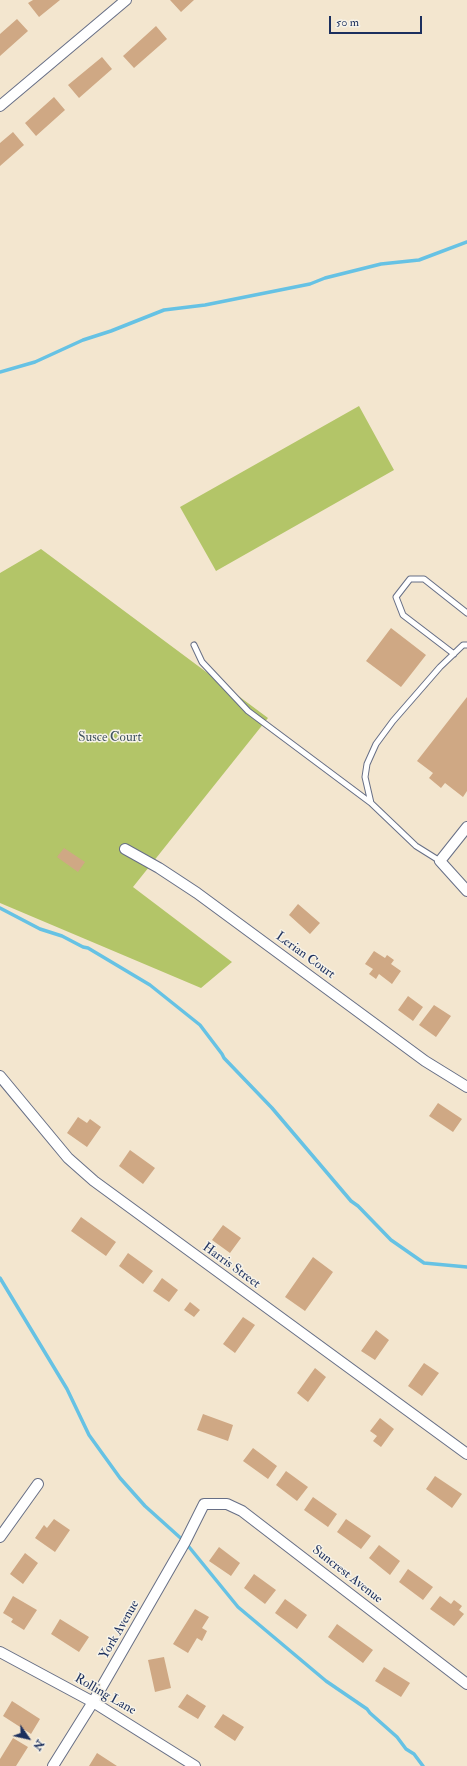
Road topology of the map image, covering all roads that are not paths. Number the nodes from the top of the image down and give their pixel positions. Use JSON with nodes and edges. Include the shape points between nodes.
{"nodes":[{"id":1,"x":126,"y":0,"type":"edge"},
{"id":2,"x":0,"y":106,"type":"edge"},
{"id":3,"x":467,"y":613,"type":"edge"},
{"id":4,"x":194,"y":645,"type":"dead end"},
{"id":5,"x":467,"y":645,"type":"edge"},
{"id":6,"x":454,"y":654,"type":"junction"},
{"id":7,"x":371,"y":803,"type":"junction"},
{"id":8,"x":467,"y":827,"type":"edge"},
{"id":9,"x":125,"y":849,"type":"dead end"},
{"id":10,"x":440,"y":861,"type":"junction"},
{"id":11,"x":467,"y":890,"type":"edge"},
{"id":12,"x":0,"y":1076,"type":"edge"},
{"id":13,"x":467,"y":1088,"type":"edge"},
{"id":14,"x":467,"y":1454,"type":"edge"},
{"id":15,"x":38,"y":1484,"type":"dead end"},
{"id":16,"x":204,"y":1504,"type":"joint"},
{"id":17,"x":0,"y":1537,"type":"edge"},
{"id":18,"x":0,"y":1652,"type":"edge"},
{"id":19,"x":467,"y":1684,"type":"edge"},
{"id":20,"x":93,"y":1702,"type":"junction"},
{"id":21,"x":53,"y":1766,"type":"edge"},
{"id":22,"x":195,"y":1766,"type":"edge"}],
"edges":[{"from":1,"to":2,"type":"street"},
{"from":3,"to":6,"type":"lane","via":[[424,579],[410,579],[396,597],[403,614]]},
{"from":4,"to":7,"type":"lane","via":[[202,662],[248,711]]},
{"from":5,"to":6,"type":"lane","via":[[463,645]]},
{"from":6,"to":7,"type":"lane","via":[[393,721],[376,744],[367,764],[365,778]]},
{"from":7,"to":10,"type":"lane","via":[[416,846]]},
{"from":8,"to":10,"type":"street"},
{"from":9,"to":13,"type":"street","name":"Lerian Court","via":[[197,893],[425,1061]]},
{"from":10,"to":11,"type":"street"},
{"from":12,"to":14,"type":"street","name":"Harris Street","via":[[68,1158],[94,1181]]},
{"from":15,"to":17,"type":"street"},
{"from":16,"to":19,"type":"street","name":"Suncrest Avenue","via":[[227,1504],[242,1511]]},
{"from":16,"to":20,"type":"street","name":"York Avenue","via":[[185,1542]]},
{"from":18,"to":20,"type":"street","name":"Rolling Lane"},
{"from":20,"to":21,"type":"street","name":"York Avenue"},
{"from":20,"to":22,"type":"street","name":"Rolling Lane"}]}
